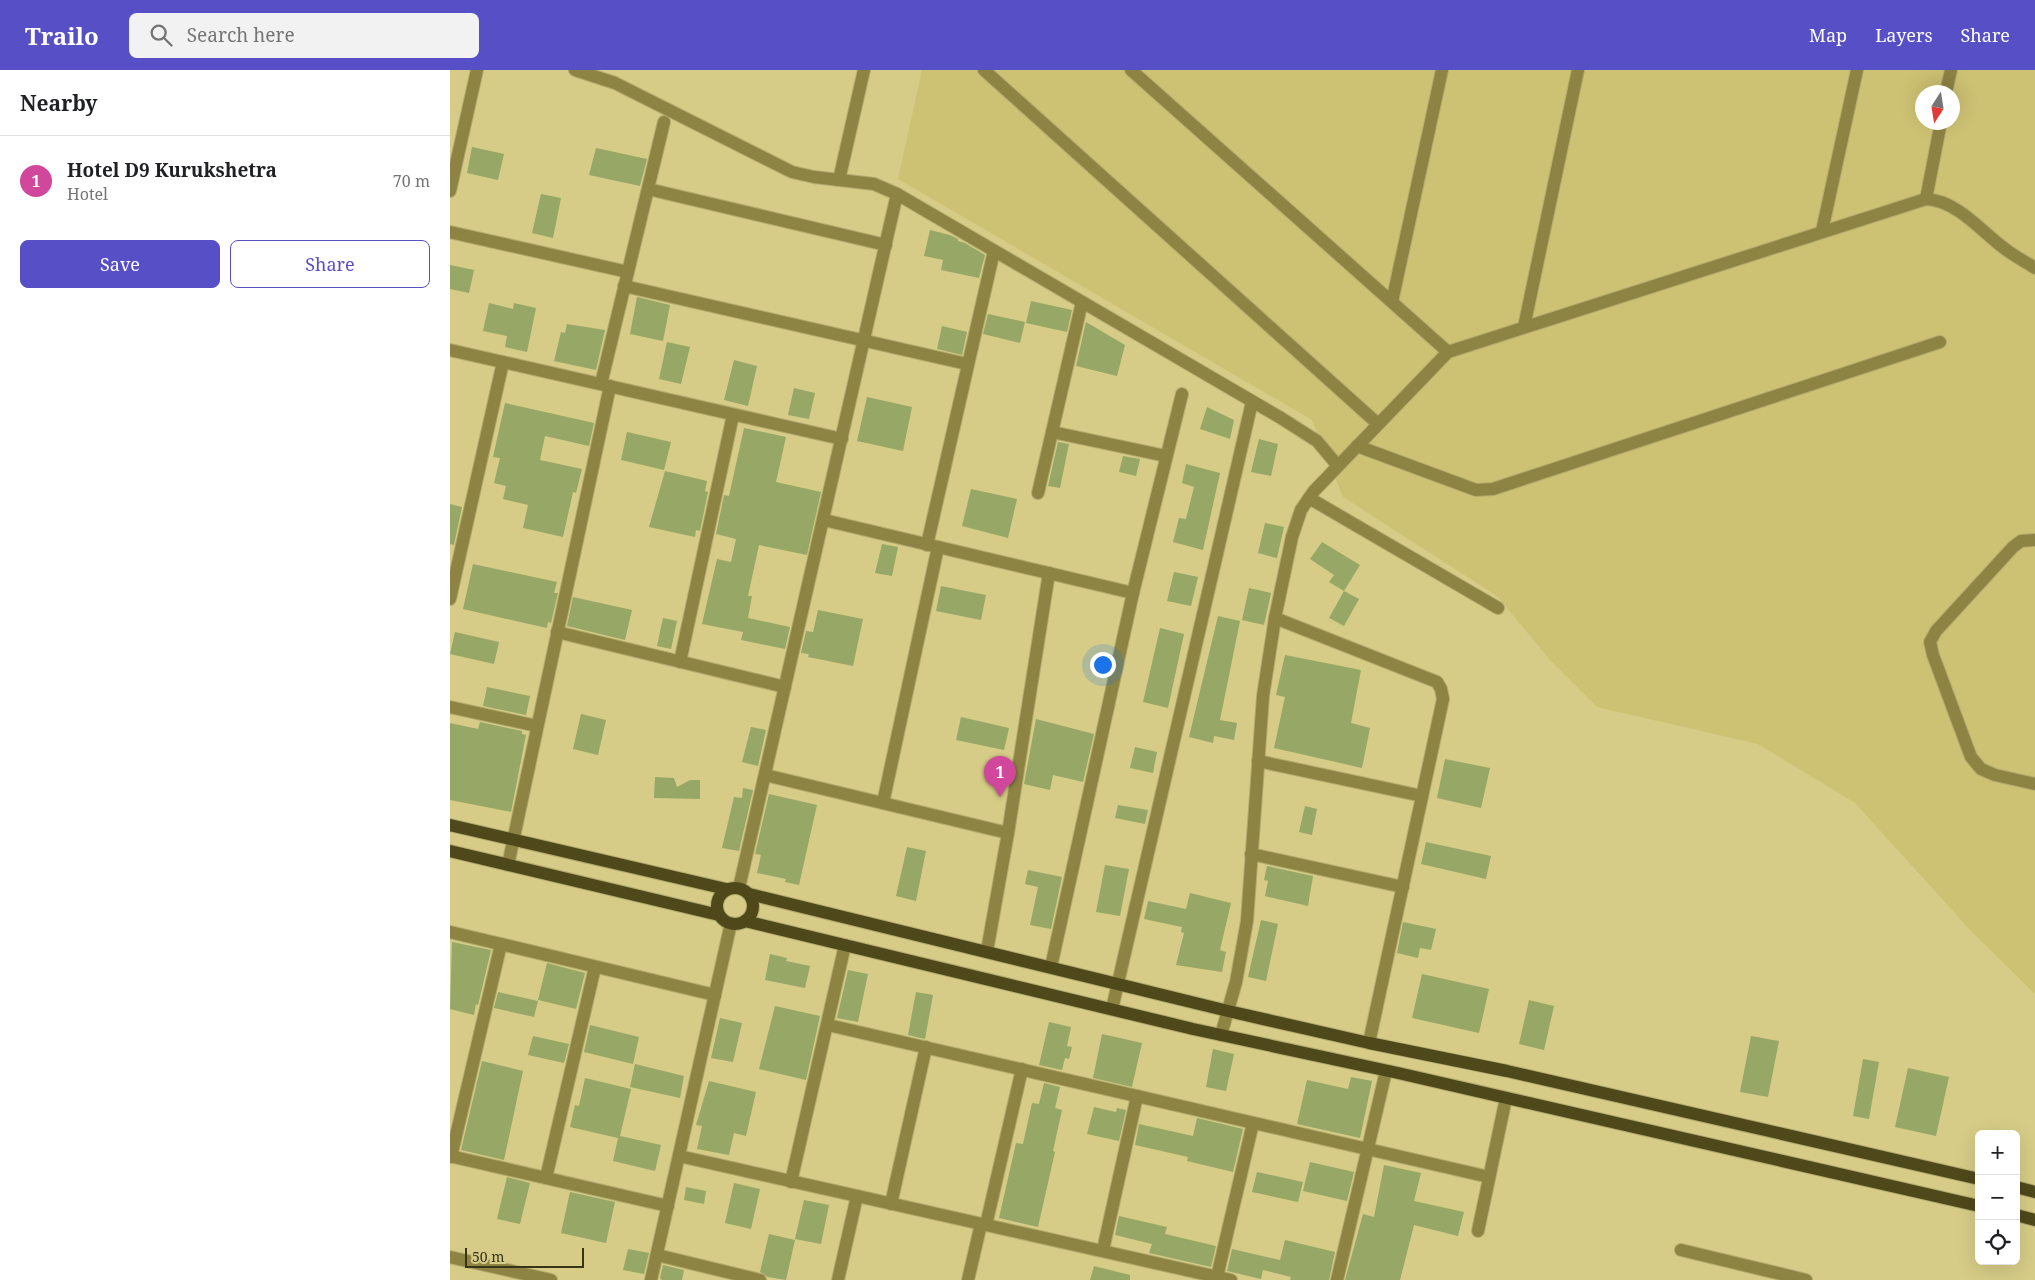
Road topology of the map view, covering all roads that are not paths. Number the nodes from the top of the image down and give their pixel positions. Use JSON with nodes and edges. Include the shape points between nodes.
{"nodes":[{"id":1,"x":477,"y":70,"type":"edge"},
{"id":2,"x":575,"y":70,"type":"edge"},
{"id":3,"x":864,"y":70,"type":"edge"},
{"id":4,"x":984,"y":70,"type":"edge"},
{"id":5,"x":1131,"y":70,"type":"edge"},
{"id":6,"x":1442,"y":70,"type":"edge"},
{"id":7,"x":1578,"y":70,"type":"edge"},
{"id":8,"x":1856,"y":70,"type":"edge"},
{"id":9,"x":1951,"y":70,"type":"edge"},
{"id":10,"x":1948,"y":85,"type":"edge"},
{"id":11,"x":664,"y":122,"type":"dead end"},
{"id":12,"x":1939,"y":130,"type":"edge"},
{"id":13,"x":839,"y":180,"type":"junction"},
{"id":14,"x":648,"y":189,"type":"junction"},
{"id":15,"x":450,"y":191,"type":"edge"},
{"id":16,"x":897,"y":194,"type":"junction"},
{"id":17,"x":1926,"y":199,"type":"junction"},
{"id":18,"x":1822,"y":231,"type":"junction"},
{"id":19,"x":450,"y":232,"type":"edge"},
{"id":20,"x":886,"y":245,"type":"junction"},
{"id":21,"x":994,"y":251,"type":"junction"},
{"id":22,"x":2035,"y":268,"type":"edge"},
{"id":23,"x":628,"y":272,"type":"junction"},
{"id":24,"x":624,"y":286,"type":"junction"},
{"id":25,"x":1082,"y":302,"type":"junction"},
{"id":26,"x":1392,"y":302,"type":"junction"},
{"id":27,"x":1524,"y":327,"type":"junction"},
{"id":28,"x":864,"y":341,"type":"junction"},
{"id":29,"x":1940,"y":342,"type":"dead end"},
{"id":30,"x":450,"y":350,"type":"edge"},
{"id":31,"x":1448,"y":352,"type":"junction"},
{"id":32,"x":503,"y":362,"type":"junction"},
{"id":33,"x":967,"y":364,"type":"junction"},
{"id":34,"x":606,"y":385,"type":"junction"},
{"id":35,"x":1182,"y":394,"type":"dead end"},
{"id":36,"x":1252,"y":402,"type":"junction"},
{"id":37,"x":734,"y":415,"type":"junction"},
{"id":38,"x":1378,"y":424,"type":"junction"},
{"id":39,"x":1052,"y":432,"type":"junction"},
{"id":40,"x":842,"y":439,"type":"junction"},
{"id":41,"x":1357,"y":446,"type":"junction"},
{"id":42,"x":1166,"y":456,"type":"junction"},
{"id":43,"x":1338,"y":466,"type":"junction"},
{"id":44,"x":1038,"y":493,"type":"dead end"},
{"id":45,"x":1309,"y":498,"type":"junction"},
{"id":46,"x":824,"y":520,"type":"junction"},
{"id":47,"x":2035,"y":540,"type":"edge"},
{"id":48,"x":933,"y":546,"type":"junction"},
{"id":49,"x":1050,"y":573,"type":"junction"},
{"id":50,"x":1133,"y":593,"type":"junction"},
{"id":51,"x":450,"y":599,"type":"edge"},
{"id":52,"x":1498,"y":608,"type":"dead end"},
{"id":53,"x":1275,"y":618,"type":"junction"},
{"id":54,"x":557,"y":632,"type":"junction"},
{"id":55,"x":680,"y":662,"type":"junction"},
{"id":56,"x":785,"y":687,"type":"junction"},
{"id":57,"x":450,"y":707,"type":"edge"},
{"id":58,"x":537,"y":726,"type":"junction"},
{"id":59,"x":1258,"y":761,"type":"junction"},
{"id":60,"x":765,"y":775,"type":"junction"},
{"id":61,"x":2035,"y":784,"type":"edge"},
{"id":62,"x":1422,"y":796,"type":"junction"},
{"id":63,"x":884,"y":803,"type":"junction"},
{"id":64,"x":450,"y":825,"type":"edge"},
{"id":65,"x":1008,"y":833,"type":"junction"},
{"id":66,"x":513,"y":839,"type":"junction"},
{"id":67,"x":450,"y":851,"type":"edge"},
{"id":68,"x":1251,"y":854,"type":"junction"},
{"id":69,"x":508,"y":865,"type":"junction"},
{"id":70,"x":1403,"y":888,"type":"junction"},
{"id":71,"x":738,"y":890,"type":"junction"},
{"id":72,"x":719,"y":915,"type":"junction"},
{"id":73,"x":745,"y":921,"type":"junction"},
{"id":74,"x":731,"y":924,"type":"junction"},
{"id":75,"x":450,"y":932,"type":"edge"},
{"id":76,"x":501,"y":944,"type":"junction"},
{"id":77,"x":845,"y":945,"type":"junction"},
{"id":78,"x":987,"y":951,"type":"junction"},
{"id":79,"x":594,"y":967,"type":"junction"},
{"id":80,"x":1050,"y":967,"type":"junction"},
{"id":81,"x":1118,"y":983,"type":"junction"},
{"id":82,"x":715,"y":995,"type":"junction"},
{"id":83,"x":1112,"y":1009,"type":"junction"},
{"id":84,"x":1228,"y":1011,"type":"junction"},
{"id":85,"x":828,"y":1025,"type":"junction"},
{"id":86,"x":1220,"y":1035,"type":"junction"},
{"id":87,"x":1369,"y":1043,"type":"junction"},
{"id":88,"x":926,"y":1047,"type":"junction"},
{"id":89,"x":1022,"y":1069,"type":"junction"},
{"id":90,"x":1386,"y":1071,"type":"junction"},
{"id":91,"x":1138,"y":1096,"type":"junction"},
{"id":92,"x":1506,"y":1098,"type":"junction"},
{"id":93,"x":1253,"y":1122,"type":"junction"},
{"id":94,"x":1368,"y":1149,"type":"junction"},
{"id":95,"x":450,"y":1156,"type":"edge"},
{"id":96,"x":679,"y":1156,"type":"junction"},
{"id":97,"x":1489,"y":1177,"type":"junction"},
{"id":98,"x":546,"y":1178,"type":"junction"},
{"id":99,"x":1975,"y":1178,"type":"edge"},
{"id":100,"x":791,"y":1182,"type":"junction"},
{"id":101,"x":2020,"y":1188,"type":"edge"},
{"id":102,"x":2035,"y":1192,"type":"edge"},
{"id":103,"x":857,"y":1196,"type":"junction"},
{"id":104,"x":891,"y":1204,"type":"junction"},
{"id":105,"x":1975,"y":1205,"type":"edge"},
{"id":106,"x":668,"y":1206,"type":"junction"},
{"id":107,"x":2020,"y":1216,"type":"edge"},
{"id":108,"x":2035,"y":1220,"type":"edge"},
{"id":109,"x":984,"y":1225,"type":"junction"},
{"id":110,"x":1478,"y":1231,"type":"dead end"},
{"id":111,"x":1102,"y":1250,"type":"junction"},
{"id":112,"x":1681,"y":1250,"type":"dead end"},
{"id":113,"x":657,"y":1255,"type":"junction"},
{"id":114,"x":450,"y":1257,"type":"edge"},
{"id":115,"x":1217,"y":1277,"type":"junction"},
{"id":116,"x":551,"y":1280,"type":"edge"},
{"id":117,"x":652,"y":1280,"type":"edge"},
{"id":118,"x":758,"y":1280,"type":"edge"},
{"id":119,"x":838,"y":1280,"type":"edge"},
{"id":120,"x":968,"y":1280,"type":"edge"},
{"id":121,"x":1231,"y":1280,"type":"edge"},
{"id":122,"x":1338,"y":1280,"type":"edge"},
{"id":123,"x":1806,"y":1280,"type":"edge"}],
"edges":[{"from":1,"to":15,"type":"street"},
{"from":2,"to":13,"type":"street","via":[[615,83],[792,172]]},
{"from":3,"to":13,"type":"street"},
{"from":4,"to":38,"type":"street"},
{"from":5,"to":26,"type":"street"},
{"from":6,"to":26,"type":"street"},
{"from":7,"to":27,"type":"street"},
{"from":8,"to":18,"type":"street"},
{"from":9,"to":10,"type":"street"},
{"from":11,"to":14,"type":"street"},
{"from":12,"to":17,"type":"street"},
{"from":13,"to":16,"type":"street","via":[[874,184]]},
{"from":14,"to":20,"type":"street"},
{"from":14,"to":23,"type":"street"},
{"from":16,"to":20,"type":"street"},
{"from":16,"to":21,"type":"street"},
{"from":17,"to":18,"type":"street"},
{"from":17,"to":22,"type":"street","via":[[1951,205],[2008,252]]},
{"from":18,"to":27,"type":"street"},
{"from":19,"to":23,"type":"street"},
{"from":20,"to":28,"type":"street"},
{"from":21,"to":25,"type":"street"},
{"from":21,"to":33,"type":"street"},
{"from":23,"to":24,"type":"street"},
{"from":24,"to":28,"type":"street"},
{"from":24,"to":34,"type":"street"},
{"from":25,"to":36,"type":"street"},
{"from":25,"to":39,"type":"street"},
{"from":26,"to":31,"type":"street"},
{"from":27,"to":31,"type":"street"},
{"from":28,"to":33,"type":"street"},
{"from":28,"to":40,"type":"street"},
{"from":29,"to":41,"type":"street","via":[[1492,489],[1476,490]]},
{"from":30,"to":32,"type":"street"},
{"from":31,"to":38,"type":"street"},
{"from":32,"to":34,"type":"street"},
{"from":32,"to":51,"type":"street"},
{"from":33,"to":48,"type":"street"},
{"from":34,"to":37,"type":"street"},
{"from":34,"to":54,"type":"street"},
{"from":35,"to":42,"type":"street"},
{"from":36,"to":43,"type":"street","via":[[1317,441]]},
{"from":36,"to":81,"type":"street"},
{"from":37,"to":40,"type":"street"},
{"from":37,"to":55,"type":"street"},
{"from":38,"to":41,"type":"street"},
{"from":39,"to":42,"type":"street"},
{"from":39,"to":44,"type":"street"},
{"from":40,"to":46,"type":"street"},
{"from":41,"to":43,"type":"street"},
{"from":42,"to":50,"type":"street"},
{"from":43,"to":45,"type":"street"},
{"from":45,"to":52,"type":"street"},
{"from":45,"to":53,"type":"street","via":[[1301,510],[1292,537]]},
{"from":46,"to":48,"type":"street"},
{"from":46,"to":56,"type":"street"},
{"from":47,"to":61,"type":"street","via":[[2021,541],[2013,547],[1936,631],[1930,642],[1971,757],[1981,769]]},
{"from":48,"to":49,"type":"street"},
{"from":48,"to":63,"type":"street"},
{"from":49,"to":50,"type":"street"},
{"from":49,"to":65,"type":"street"},
{"from":50,"to":80,"type":"street"},
{"from":53,"to":59,"type":"street","via":[[1263,696]]},
{"from":53,"to":62,"type":"street","via":[[1437,682],[1443,700]]},
{"from":54,"to":55,"type":"street"},
{"from":54,"to":58,"type":"street"},
{"from":55,"to":56,"type":"street"},
{"from":56,"to":60,"type":"street"},
{"from":57,"to":58,"type":"street"},
{"from":58,"to":66,"type":"street"},
{"from":59,"to":62,"type":"street"},
{"from":59,"to":68,"type":"street"},
{"from":60,"to":63,"type":"street"},
{"from":60,"to":71,"type":"street"},
{"from":62,"to":70,"type":"street"},
{"from":63,"to":65,"type":"street"},
{"from":64,"to":66,"type":"main road"},
{"from":65,"to":78,"type":"street"},
{"from":66,"to":69,"type":"street"},
{"from":66,"to":71,"type":"main road"},
{"from":67,"to":69,"type":"main road"},
{"from":68,"to":70,"type":"street"},
{"from":68,"to":84,"type":"street","via":[[1247,921]]},
{"from":69,"to":72,"type":"main road"},
{"from":70,"to":87,"type":"street"},
{"from":71,"to":72,"type":"main road","via":[[720,895],[716,903]]},
{"from":71,"to":73,"type":"main road","via":[[753,908]]},
{"from":71,"to":78,"type":"main road"},
{"from":72,"to":74,"type":"main road"},
{"from":73,"to":74,"type":"main road"},
{"from":73,"to":77,"type":"main road"},
{"from":74,"to":82,"type":"street"},
{"from":75,"to":76,"type":"street"},
{"from":76,"to":79,"type":"street"},
{"from":76,"to":95,"type":"street"},
{"from":77,"to":83,"type":"main road"},
{"from":77,"to":85,"type":"street"},
{"from":78,"to":80,"type":"main road"},
{"from":79,"to":82,"type":"street"},
{"from":79,"to":98,"type":"street"},
{"from":80,"to":81,"type":"main road"},
{"from":81,"to":83,"type":"street"},
{"from":81,"to":84,"type":"main road"},
{"from":82,"to":96,"type":"street"},
{"from":83,"to":86,"type":"main road"},
{"from":84,"to":86,"type":"street"},
{"from":84,"to":87,"type":"main road"},
{"from":85,"to":88,"type":"street"},
{"from":85,"to":100,"type":"street"},
{"from":86,"to":90,"type":"main road"},
{"from":87,"to":99,"type":"main road","via":[[1516,1073]]},
{"from":88,"to":89,"type":"street"},
{"from":88,"to":104,"type":"street"},
{"from":89,"to":91,"type":"street"},
{"from":89,"to":109,"type":"street"},
{"from":90,"to":92,"type":"main road"},
{"from":90,"to":94,"type":"street"},
{"from":91,"to":93,"type":"street"},
{"from":91,"to":111,"type":"street"},
{"from":92,"to":97,"type":"street"},
{"from":92,"to":105,"type":"main road"},
{"from":93,"to":94,"type":"street"},
{"from":93,"to":115,"type":"street"},
{"from":94,"to":97,"type":"street"},
{"from":94,"to":122,"type":"street"},
{"from":95,"to":98,"type":"street"},
{"from":96,"to":100,"type":"street"},
{"from":96,"to":106,"type":"street"},
{"from":97,"to":110,"type":"street"},
{"from":98,"to":106,"type":"street"},
{"from":100,"to":103,"type":"street"},
{"from":101,"to":102,"type":"main road"},
{"from":103,"to":104,"type":"street"},
{"from":103,"to":119,"type":"street"},
{"from":104,"to":109,"type":"street"},
{"from":106,"to":113,"type":"street"},
{"from":107,"to":108,"type":"main road"},
{"from":109,"to":111,"type":"street"},
{"from":109,"to":120,"type":"street"},
{"from":111,"to":115,"type":"street"},
{"from":112,"to":123,"type":"street"},
{"from":113,"to":117,"type":"street"},
{"from":113,"to":118,"type":"street"},
{"from":114,"to":116,"type":"street"},
{"from":115,"to":121,"type":"street"}]}
